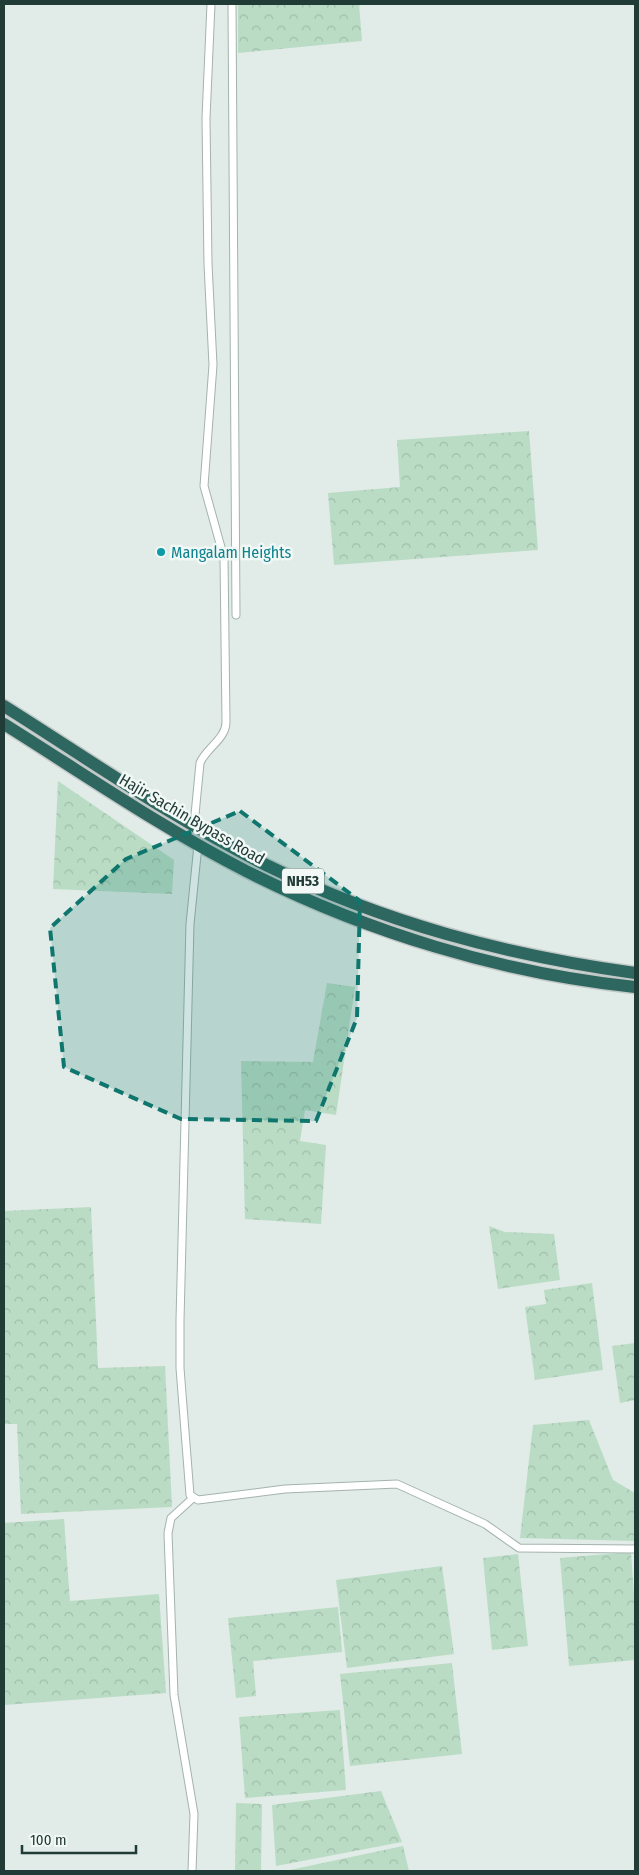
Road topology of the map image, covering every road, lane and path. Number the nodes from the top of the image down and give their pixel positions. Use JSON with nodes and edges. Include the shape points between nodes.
{"nodes":[{"id":1,"x":211,"y":4,"type":"edge"},
{"id":2,"x":232,"y":4,"type":"edge"},
{"id":3,"x":236,"y":615,"type":"dead end"},
{"id":4,"x":4,"y":706,"type":"edge"},
{"id":5,"x":4,"y":724,"type":"edge"},
{"id":6,"x":194,"y":825,"type":"junction"},
{"id":7,"x":198,"y":844,"type":"junction"},
{"id":8,"x":635,"y":973,"type":"edge"},
{"id":9,"x":635,"y":987,"type":"edge"},
{"id":10,"x":193,"y":1498,"type":"junction"},
{"id":11,"x":635,"y":1549,"type":"edge"},
{"id":12,"x":192,"y":1871,"type":"edge"}],
"edges":[{"from":1,"to":6,"type":"street","via":[[206,118],[213,365],[204,486],[224,558],[226,722],[223,735],[200,763]]},
{"from":2,"to":3,"type":"street"},
{"from":4,"to":6,"type":"highway","number":"NH53"},
{"from":5,"to":7,"type":"highway","name":"Hajir Sachin Bypass Road","number":"NH53"},
{"from":6,"to":8,"type":"highway","number":"NH53","via":[[266,865],[408,924],[560,963]]},
{"from":7,"to":9,"type":"highway","name":"Hajir Sachin Bypass Road","number":"NH53","via":[[304,898],[377,928],[531,972]]},
{"from":7,"to":10,"type":"street","via":[[190,924],[180,1320],[183,1422],[188,1489]]},
{"from":10,"to":11,"type":"street","via":[[285,1489],[397,1484],[485,1524],[520,1548]]},
{"from":10,"to":12,"type":"street","via":[[171,1518],[168,1533],[174,1695],[194,1814]]}]}
